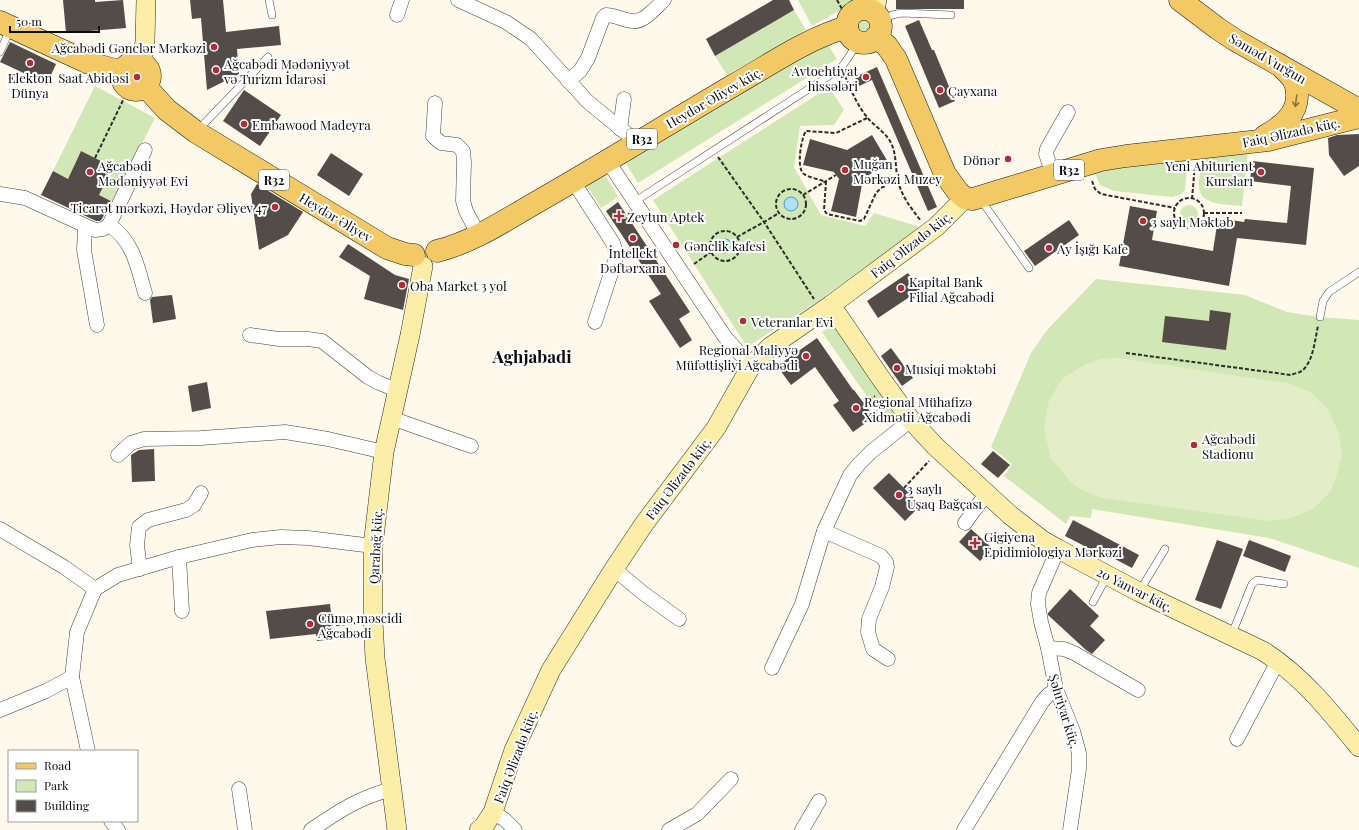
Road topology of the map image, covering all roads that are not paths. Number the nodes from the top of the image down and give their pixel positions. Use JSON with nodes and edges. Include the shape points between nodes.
{"nodes":[{"id":1,"x":146,"y":0,"type":"edge"},
{"id":2,"x":270,"y":0,"type":"edge"},
{"id":3,"x":402,"y":0,"type":"edge"},
{"id":4,"x":458,"y":0,"type":"edge"},
{"id":5,"x":664,"y":0,"type":"edge"},
{"id":6,"x":1180,"y":0,"type":"edge"},
{"id":7,"x":272,"y":15,"type":"dead end"},
{"id":8,"x":397,"y":15,"type":"dead end"},
{"id":9,"x":951,"y":15,"type":"dead end"},
{"id":10,"x":865,"y":21,"type":"edge"},
{"id":11,"x":5,"y":24,"type":"edge"},
{"id":12,"x":0,"y":52,"type":"edge"},
{"id":13,"x":268,"y":57,"type":"dead end"},
{"id":14,"x":1282,"y":67,"type":"junction"},
{"id":15,"x":135,"y":78,"type":"junction"},
{"id":16,"x":568,"y":80,"type":"junction"},
{"id":17,"x":624,"y":99,"type":"dead end"},
{"id":18,"x":435,"y":103,"type":"dead end"},
{"id":19,"x":1359,"y":110,"type":"edge"},
{"id":20,"x":1068,"y":112,"type":"dead end"},
{"id":21,"x":1359,"y":117,"type":"edge"},
{"id":22,"x":196,"y":132,"type":"junction"},
{"id":23,"x":629,"y":135,"type":"junction"},
{"id":24,"x":1250,"y":143,"type":"junction"},
{"id":25,"x":145,"y":150,"type":"dead end"},
{"id":26,"x":607,"y":160,"type":"junction"},
{"id":27,"x":1053,"y":175,"type":"junction"},
{"id":28,"x":573,"y":181,"type":"junction"},
{"id":29,"x":0,"y":194,"type":"edge"},
{"id":30,"x":972,"y":198,"type":"junction"},
{"id":31,"x":634,"y":202,"type":"junction"},
{"id":32,"x":109,"y":225,"type":"junction"},
{"id":33,"x":85,"y":227,"type":"junction"},
{"id":34,"x":478,"y":236,"type":"junction"},
{"id":35,"x":425,"y":257,"type":"junction"},
{"id":36,"x":1028,"y":268,"type":"dead end"},
{"id":37,"x":1359,"y":272,"type":"edge"},
{"id":38,"x":146,"y":293,"type":"dead end"},
{"id":39,"x":824,"y":304,"type":"junction"},
{"id":40,"x":1320,"y":317,"type":"road end"},
{"id":41,"x":595,"y":322,"type":"dead end"},
{"id":42,"x":97,"y":325,"type":"dead end"},
{"id":43,"x":250,"y":335,"type":"dead end"},
{"id":44,"x":751,"y":366,"type":"junction"},
{"id":45,"x":397,"y":390,"type":"junction"},
{"id":46,"x":391,"y":418,"type":"junction"},
{"id":47,"x":911,"y":420,"type":"junction"},
{"id":48,"x":471,"y":446,"type":"dead end"},
{"id":49,"x":384,"y":452,"type":"junction"},
{"id":50,"x":118,"y":455,"type":"dead end"},
{"id":51,"x":201,"y":493,"type":"dead end"},
{"id":52,"x":986,"y":494,"type":"junction"},
{"id":53,"x":965,"y":523,"type":"dead end"},
{"id":54,"x":0,"y":529,"type":"edge"},
{"id":55,"x":824,"y":531,"type":"junction"},
{"id":56,"x":373,"y":546,"type":"junction"},
{"id":57,"x":1058,"y":549,"type":"junction"},
{"id":58,"x":1165,"y":549,"type":"dead end"},
{"id":59,"x":179,"y":557,"type":"junction"},
{"id":60,"x":140,"y":569,"type":"junction"},
{"id":61,"x":614,"y":569,"type":"junction"},
{"id":62,"x":1108,"y":575,"type":"junction"},
{"id":63,"x":1284,"y":584,"type":"dead end"},
{"id":64,"x":95,"y":589,"type":"junction"},
{"id":65,"x":1139,"y":592,"type":"junction"},
{"id":66,"x":1092,"y":602,"type":"dead end"},
{"id":67,"x":182,"y":611,"type":"dead end"},
{"id":68,"x":679,"y":618,"type":"dead end"},
{"id":69,"x":1232,"y":636,"type":"junction"},
{"id":70,"x":1048,"y":648,"type":"junction"},
{"id":71,"x":888,"y":658,"type":"dead end"},
{"id":72,"x":1278,"y":661,"type":"junction"},
{"id":73,"x":772,"y":668,"type":"dead end"},
{"id":74,"x":72,"y":677,"type":"junction"},
{"id":75,"x":1056,"y":689,"type":"junction"},
{"id":76,"x":1138,"y":690,"type":"dead end"},
{"id":77,"x":0,"y":710,"type":"edge"},
{"id":78,"x":1237,"y":739,"type":"dead end"},
{"id":79,"x":1359,"y":747,"type":"edge"},
{"id":80,"x":88,"y":750,"type":"edge"},
{"id":81,"x":731,"y":779,"type":"dead end"},
{"id":82,"x":239,"y":789,"type":"dead end"},
{"id":83,"x":392,"y":789,"type":"junction"},
{"id":84,"x":819,"y":801,"type":"dead end"},
{"id":85,"x":493,"y":812,"type":"junction"},
{"id":86,"x":112,"y":822,"type":"edge"},
{"id":87,"x":118,"y":830,"type":"edge"},
{"id":88,"x":245,"y":830,"type":"edge"},
{"id":89,"x":311,"y":830,"type":"edge"},
{"id":90,"x":397,"y":830,"type":"edge"},
{"id":91,"x":479,"y":830,"type":"edge"},
{"id":92,"x":515,"y":830,"type":"edge"},
{"id":93,"x":669,"y":830,"type":"edge"},
{"id":94,"x":802,"y":830,"type":"edge"},
{"id":95,"x":964,"y":830,"type":"edge"},
{"id":96,"x":1070,"y":830,"type":"edge"}],
"edges":[{"from":1,"to":15,"type":"street","via":[[145,41]]},
{"from":2,"to":7,"type":"lane"},
{"from":3,"to":8,"type":"street"},
{"from":4,"to":16,"type":"street","via":[[506,22],[531,39]]},
{"from":5,"to":16,"type":"street","via":[[644,18],[633,21],[606,15],[588,58],[580,71]]},
{"from":6,"to":14,"type":"main road","name":"Səməd Vurğun","via":[[1217,28]]},
{"from":9,"to":10,"type":"lane","via":[[901,13]]},
{"from":10,"to":23,"type":"main road","name":"Heydər Əliyev küç.","number":"R32","via":[[814,38]]},
{"from":10,"to":30,"type":"main road","via":[[896,59],[944,174],[958,192]]},
{"from":10,"to":31,"type":"lane","via":[[841,68]]},
{"from":11,"to":12,"type":"lane"},
{"from":11,"to":15,"type":"main road","via":[[89,63]]},
{"from":13,"to":22,"type":"lane"},
{"from":14,"to":19,"type":"main road","name":"Səməd Vurğun"},
{"from":14,"to":24,"type":"main road","one_way":true,"via":[[1294,80],[1297,89],[1295,110],[1281,126]]},
{"from":15,"to":22,"type":"main road","name":"Heydər Əliyev","number":"R32","via":[[167,110]]},
{"from":16,"to":23,"type":"street","via":[[587,101]]},
{"from":17,"to":23,"type":"street"},
{"from":18,"to":34,"type":"street","via":[[433,136],[441,143],[457,145],[463,152],[463,202]]},
{"from":20,"to":27,"type":"street","via":[[1046,154]]},
{"from":21,"to":24,"type":"main road","name":"Faiq Əlizadə küç.","number":"R32"},
{"from":22,"to":35,"type":"main road","name":"Heydər Əliyev","number":"R32","via":[[387,248]]},
{"from":23,"to":26,"type":"main road","name":"Heydər Əliyev küç.","number":"R32"},
{"from":24,"to":27,"type":"main road","name":"Faiq Əlizadə küç.","number":"R32","via":[[1101,160]]},
{"from":25,"to":32,"type":"street"},
{"from":26,"to":28,"type":"main road","name":"Heydər Əliyev küç.","number":"R32"},
{"from":26,"to":31,"type":"street"},
{"from":27,"to":30,"type":"main road","name":"Faiq Əlizadə küç.","number":"R32"},
{"from":28,"to":34,"type":"main road","name":"Heydər Əliyev küç.","number":"R32"},
{"from":28,"to":41,"type":"street","via":[[613,243],[616,252]]},
{"from":29,"to":33,"type":"street","via":[[25,198]]},
{"from":30,"to":36,"type":"lane"},
{"from":30,"to":39,"type":"street","name":"Faiq Əlizadə küç.","via":[[930,232]]},
{"from":31,"to":44,"type":"street","via":[[725,337]]},
{"from":32,"to":33,"type":"street","via":[[95,230]]},
{"from":32,"to":38,"type":"street","via":[[119,231],[125,239],[135,258]]},
{"from":33,"to":42,"type":"street","via":[[84,250]]},
{"from":34,"to":35,"type":"main road","name":"Heydər Əliyev küç.","number":"R32"},
{"from":35,"to":45,"type":"street","name":"Qarabağ küç."},
{"from":37,"to":40,"type":"lane","via":[[1329,292],[1323,301]]},
{"from":39,"to":44,"type":"street","name":"Faiq Əlizadə küç.","via":[[770,347]]},
{"from":39,"to":47,"type":"street","name":"20 Yanvar küç."},
{"from":43,"to":45,"type":"street","via":[[279,340],[322,341],[368,377]]},
{"from":44,"to":61,"type":"street","name":"Faiq Əlizadə küç.","via":[[716,428],[644,524]]},
{"from":45,"to":46,"type":"street","name":"Qarabağ küç."},
{"from":46,"to":48,"type":"street"},
{"from":46,"to":49,"type":"street","name":"Qarabağ küç."},
{"from":47,"to":52,"type":"street","name":"20 Yanvar küç."},
{"from":47,"to":55,"type":"street","via":[[871,452],[850,475]]},
{"from":49,"to":50,"type":"street","via":[[285,432],[144,439],[131,444]]},
{"from":49,"to":56,"type":"street","name":"Qarabağ küç."},
{"from":51,"to":60,"type":"street","via":[[194,505],[186,510],[148,520],[139,527],[137,545]]},
{"from":52,"to":53,"type":"street"},
{"from":52,"to":57,"type":"street","name":"20 Yanvar küç.","via":[[1030,531]]},
{"from":54,"to":64,"type":"street","via":[[64,567]]},
{"from":55,"to":71,"type":"street","via":[[881,556],[886,562],[882,587],[869,619],[868,632],[873,649]]},
{"from":55,"to":73,"type":"street","via":[[802,604]]},
{"from":56,"to":59,"type":"street","via":[[281,537],[252,540]]},
{"from":56,"to":83,"type":"street","name":"Qarabağ küç.","via":[[372,621]]},
{"from":57,"to":62,"type":"street","name":"20 Yanvar küç."},
{"from":57,"to":70,"type":"street","name":"Şəhriyar küç.","via":[[1039,593],[1038,604]]},
{"from":58,"to":65,"type":"lane"},
{"from":59,"to":60,"type":"street"},
{"from":59,"to":67,"type":"street"},
{"from":60,"to":64,"type":"street","via":[[118,575]]},
{"from":61,"to":68,"type":"street"},
{"from":61,"to":85,"type":"street","name":"Faiq Əlizadə küç.","via":[[550,670],[514,750]]},
{"from":62,"to":65,"type":"street","name":"20 Yanvar küç."},
{"from":62,"to":66,"type":"lane"},
{"from":63,"to":69,"type":"lane","via":[[1257,580],[1252,584]]},
{"from":64,"to":74,"type":"street","via":[[77,632]]},
{"from":65,"to":69,"type":"street","name":"20 Yanvar küç."},
{"from":69,"to":72,"type":"street","name":"20 Yanvar küç."},
{"from":70,"to":75,"type":"street","name":"Şəhriyar küç."},
{"from":70,"to":76,"type":"street","via":[[1064,649],[1074,653]]},
{"from":72,"to":78,"type":"street"},
{"from":72,"to":79,"type":"street","name":"20 Yanvar küç.","via":[[1308,687]]},
{"from":74,"to":77,"type":"street"},
{"from":74,"to":80,"type":"street"},
{"from":75,"to":95,"type":"street","via":[[1042,702]]},
{"from":75,"to":96,"type":"street","name":"Şəhriyar küç.","via":[[1079,753]]},
{"from":81,"to":93,"type":"street","via":[[697,814]]},
{"from":82,"to":88,"type":"street"},
{"from":83,"to":89,"type":"street","via":[[372,794],[347,806]]},
{"from":83,"to":90,"type":"street","name":"Qarabağ küç."},
{"from":84,"to":94,"type":"street"},
{"from":85,"to":91,"type":"street","name":"Faiq Əlizadə küç."},
{"from":85,"to":92,"type":"street"},
{"from":86,"to":87,"type":"street"}]}
